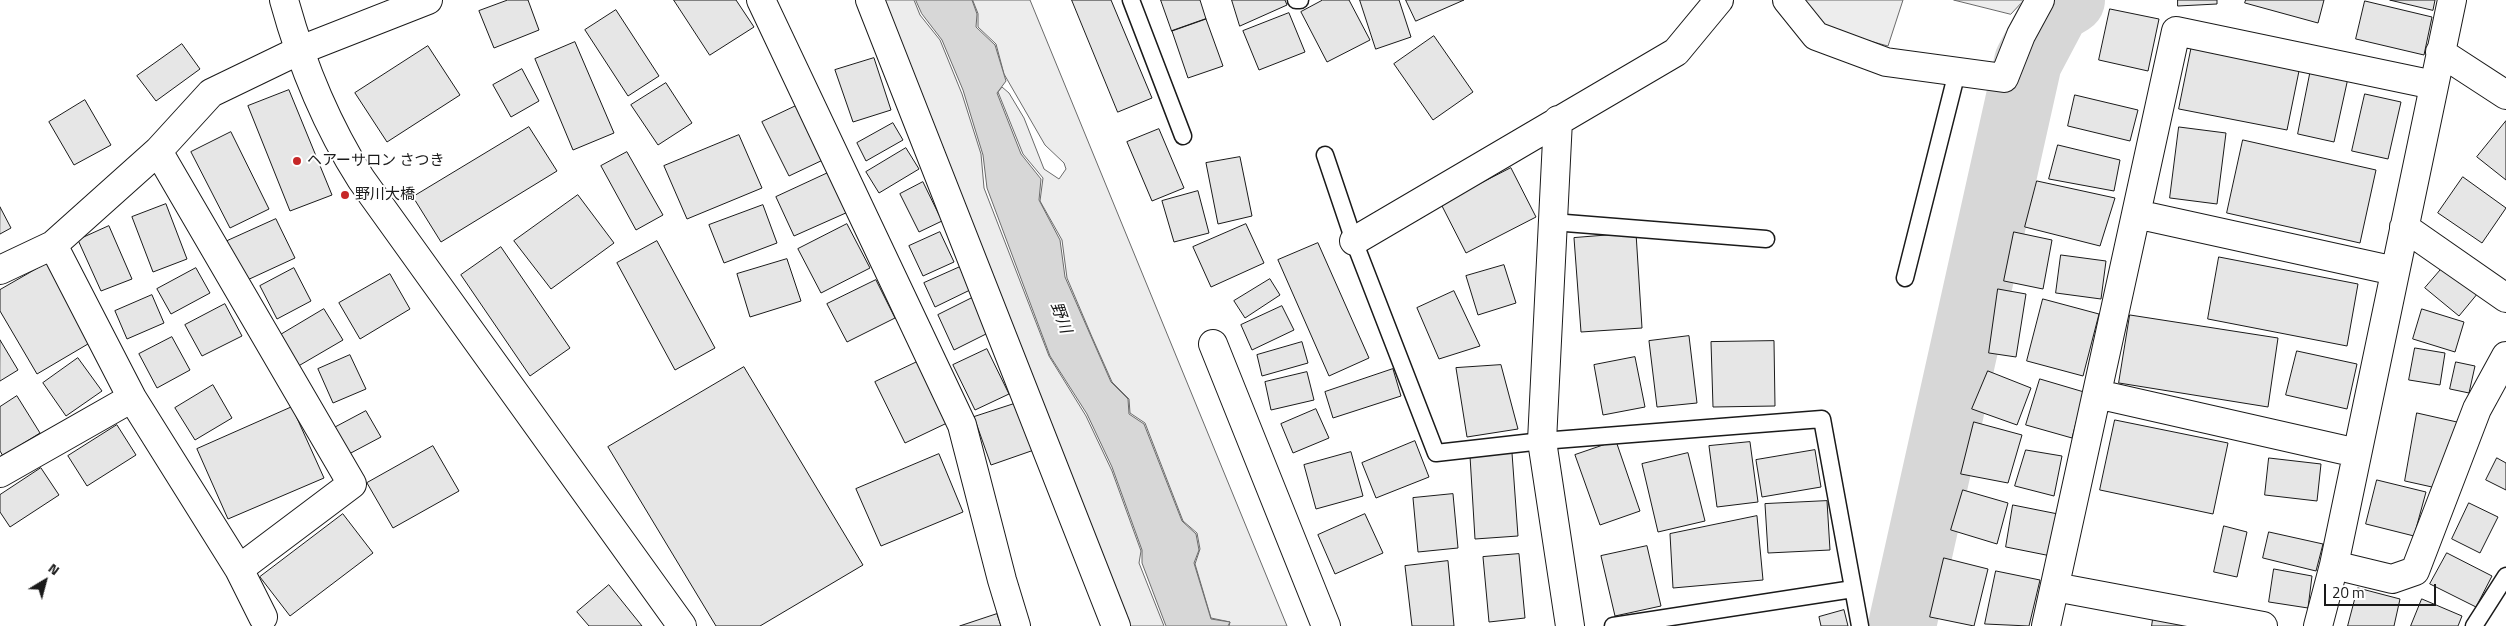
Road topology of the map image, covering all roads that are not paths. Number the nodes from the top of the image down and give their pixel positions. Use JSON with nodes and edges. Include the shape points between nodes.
{"nodes":[{"id":1,"x":284,"y":0,"type":"edge"},
{"id":2,"x":428,"y":0,"type":"edge"},
{"id":3,"x":761,"y":0,"type":"edge"},
{"id":4,"x":870,"y":0,"type":"edge"},
{"id":5,"x":1131,"y":0,"type":"edge"},
{"id":6,"x":1720,"y":0,"type":"edge"},
{"id":7,"x":1787,"y":0,"type":"edge"},
{"id":8,"x":2040,"y":0,"type":"edge"},
{"id":9,"x":2452,"y":0,"type":"edge"},
{"id":10,"x":298,"y":51,"type":"junction"},
{"id":11,"x":2440,"y":52,"type":"junction"},
{"id":12,"x":1957,"y":72,"type":"junction"},
{"id":13,"x":2434,"y":84,"type":"junction"},
{"id":14,"x":2506,"y":96,"type":"edge"},
{"id":15,"x":1558,"y":120,"type":"junction"},
{"id":16,"x":1182,"y":136,"type":"dead end"},
{"id":17,"x":158,"y":151,"type":"junction"},
{"id":18,"x":1325,"y":155,"type":"dead end"},
{"id":19,"x":2136,"y":214,"type":"junction"},
{"id":20,"x":1553,"y":222,"type":"junction"},
{"id":21,"x":2404,"y":227,"type":"junction"},
{"id":22,"x":1766,"y":239,"type":"dead end"},
{"id":23,"x":1354,"y":241,"type":"junction"},
{"id":24,"x":53,"y":245,"type":"junction"},
{"id":25,"x":0,"y":270,"type":"edge"},
{"id":26,"x":2395,"y":271,"type":"junction"},
{"id":27,"x":1905,"y":278,"type":"dead end"},
{"id":28,"x":2506,"y":298,"type":"edge"},
{"id":29,"x":1213,"y":344,"type":"dead end"},
{"id":30,"x":2506,"y":356,"type":"edge"},
{"id":31,"x":2097,"y":394,"type":"junction"},
{"id":32,"x":132,"y":398,"type":"junction"},
{"id":33,"x":1542,"y":442,"type":"junction"},
{"id":34,"x":2358,"y":453,"type":"junction"},
{"id":35,"x":0,"y":473,"type":"edge"},
{"id":36,"x":2334,"y":565,"type":"junction"},
{"id":37,"x":238,"y":569,"type":"junction"},
{"id":38,"x":2506,"y":576,"type":"edge"},
{"id":39,"x":2055,"y":587,"type":"junction"},
{"id":40,"x":1853,"y":590,"type":"junction"},
{"id":41,"x":263,"y":617,"type":"dead end"},
{"id":42,"x":2221,"y":622,"type":"edge"},
{"id":43,"x":682,"y":626,"type":"edge"},
{"id":44,"x":1016,"y":626,"type":"edge"},
{"id":45,"x":1116,"y":626,"type":"edge"},
{"id":46,"x":1326,"y":626,"type":"edge"},
{"id":47,"x":1570,"y":626,"type":"edge"},
{"id":48,"x":1613,"y":626,"type":"edge"},
{"id":49,"x":1860,"y":626,"type":"edge"},
{"id":50,"x":2046,"y":626,"type":"edge"},
{"id":51,"x":2263,"y":626,"type":"edge"},
{"id":52,"x":2318,"y":626,"type":"edge"},
{"id":53,"x":2474,"y":626,"type":"edge"}],
"edges":[{"from":1,"to":10,"type":"street"},
{"from":2,"to":10,"type":"street"},
{"from":3,"to":44,"type":"street","via":[[962,425]]},
{"from":4,"to":45,"type":"street"},
{"from":5,"to":16,"type":"lane"},
{"from":6,"to":15,"type":"street","via":[[1676,52]]},
{"from":7,"to":12,"type":"street","via":[[1816,36],[1886,62]]},
{"from":8,"to":12,"type":"street","via":[[2004,78]]},
{"from":9,"to":11,"type":"street"},
{"from":10,"to":17,"type":"street","via":[[211,93]]},
{"from":10,"to":43,"type":"street","via":[[343,151],[379,207]]},
{"from":11,"to":13,"type":"street"},
{"from":11,"to":14,"type":"street"},
{"from":12,"to":27,"type":"lane"},
{"from":13,"to":19,"type":"street","via":[[2176,32]]},
{"from":13,"to":21,"type":"street"},
{"from":15,"to":20,"type":"street"},
{"from":15,"to":23,"type":"street"},
{"from":17,"to":24,"type":"street"},
{"from":17,"to":37,"type":"street","via":[[352,484]]},
{"from":18,"to":23,"type":"lane"},
{"from":19,"to":26,"type":"street"},
{"from":19,"to":31,"type":"street"},
{"from":20,"to":22,"type":"lane"},
{"from":20,"to":33,"type":"street"},
{"from":21,"to":26,"type":"street"},
{"from":21,"to":28,"type":"street"},
{"from":23,"to":33,"type":"lane","via":[[1436,453]]},
{"from":24,"to":25,"type":"street"},
{"from":24,"to":32,"type":"street"},
{"from":26,"to":34,"type":"street"},
{"from":29,"to":46,"type":"street"},
{"from":30,"to":36,"type":"street","via":[[2477,409],[2415,571],[2392,579]]},
{"from":31,"to":34,"type":"street"},
{"from":31,"to":39,"type":"street"},
{"from":32,"to":35,"type":"street"},
{"from":32,"to":37,"type":"street"},
{"from":33,"to":40,"type":"lane","via":[[1822,419]]},
{"from":33,"to":47,"type":"street"},
{"from":34,"to":36,"type":"street"},
{"from":36,"to":52,"type":"street"},
{"from":37,"to":41,"type":"street"},
{"from":38,"to":53,"type":"lane"},
{"from":39,"to":42,"type":"street"},
{"from":39,"to":50,"type":"street"},
{"from":40,"to":48,"type":"lane"},
{"from":40,"to":49,"type":"lane"},
{"from":42,"to":51,"type":"street"}]}
